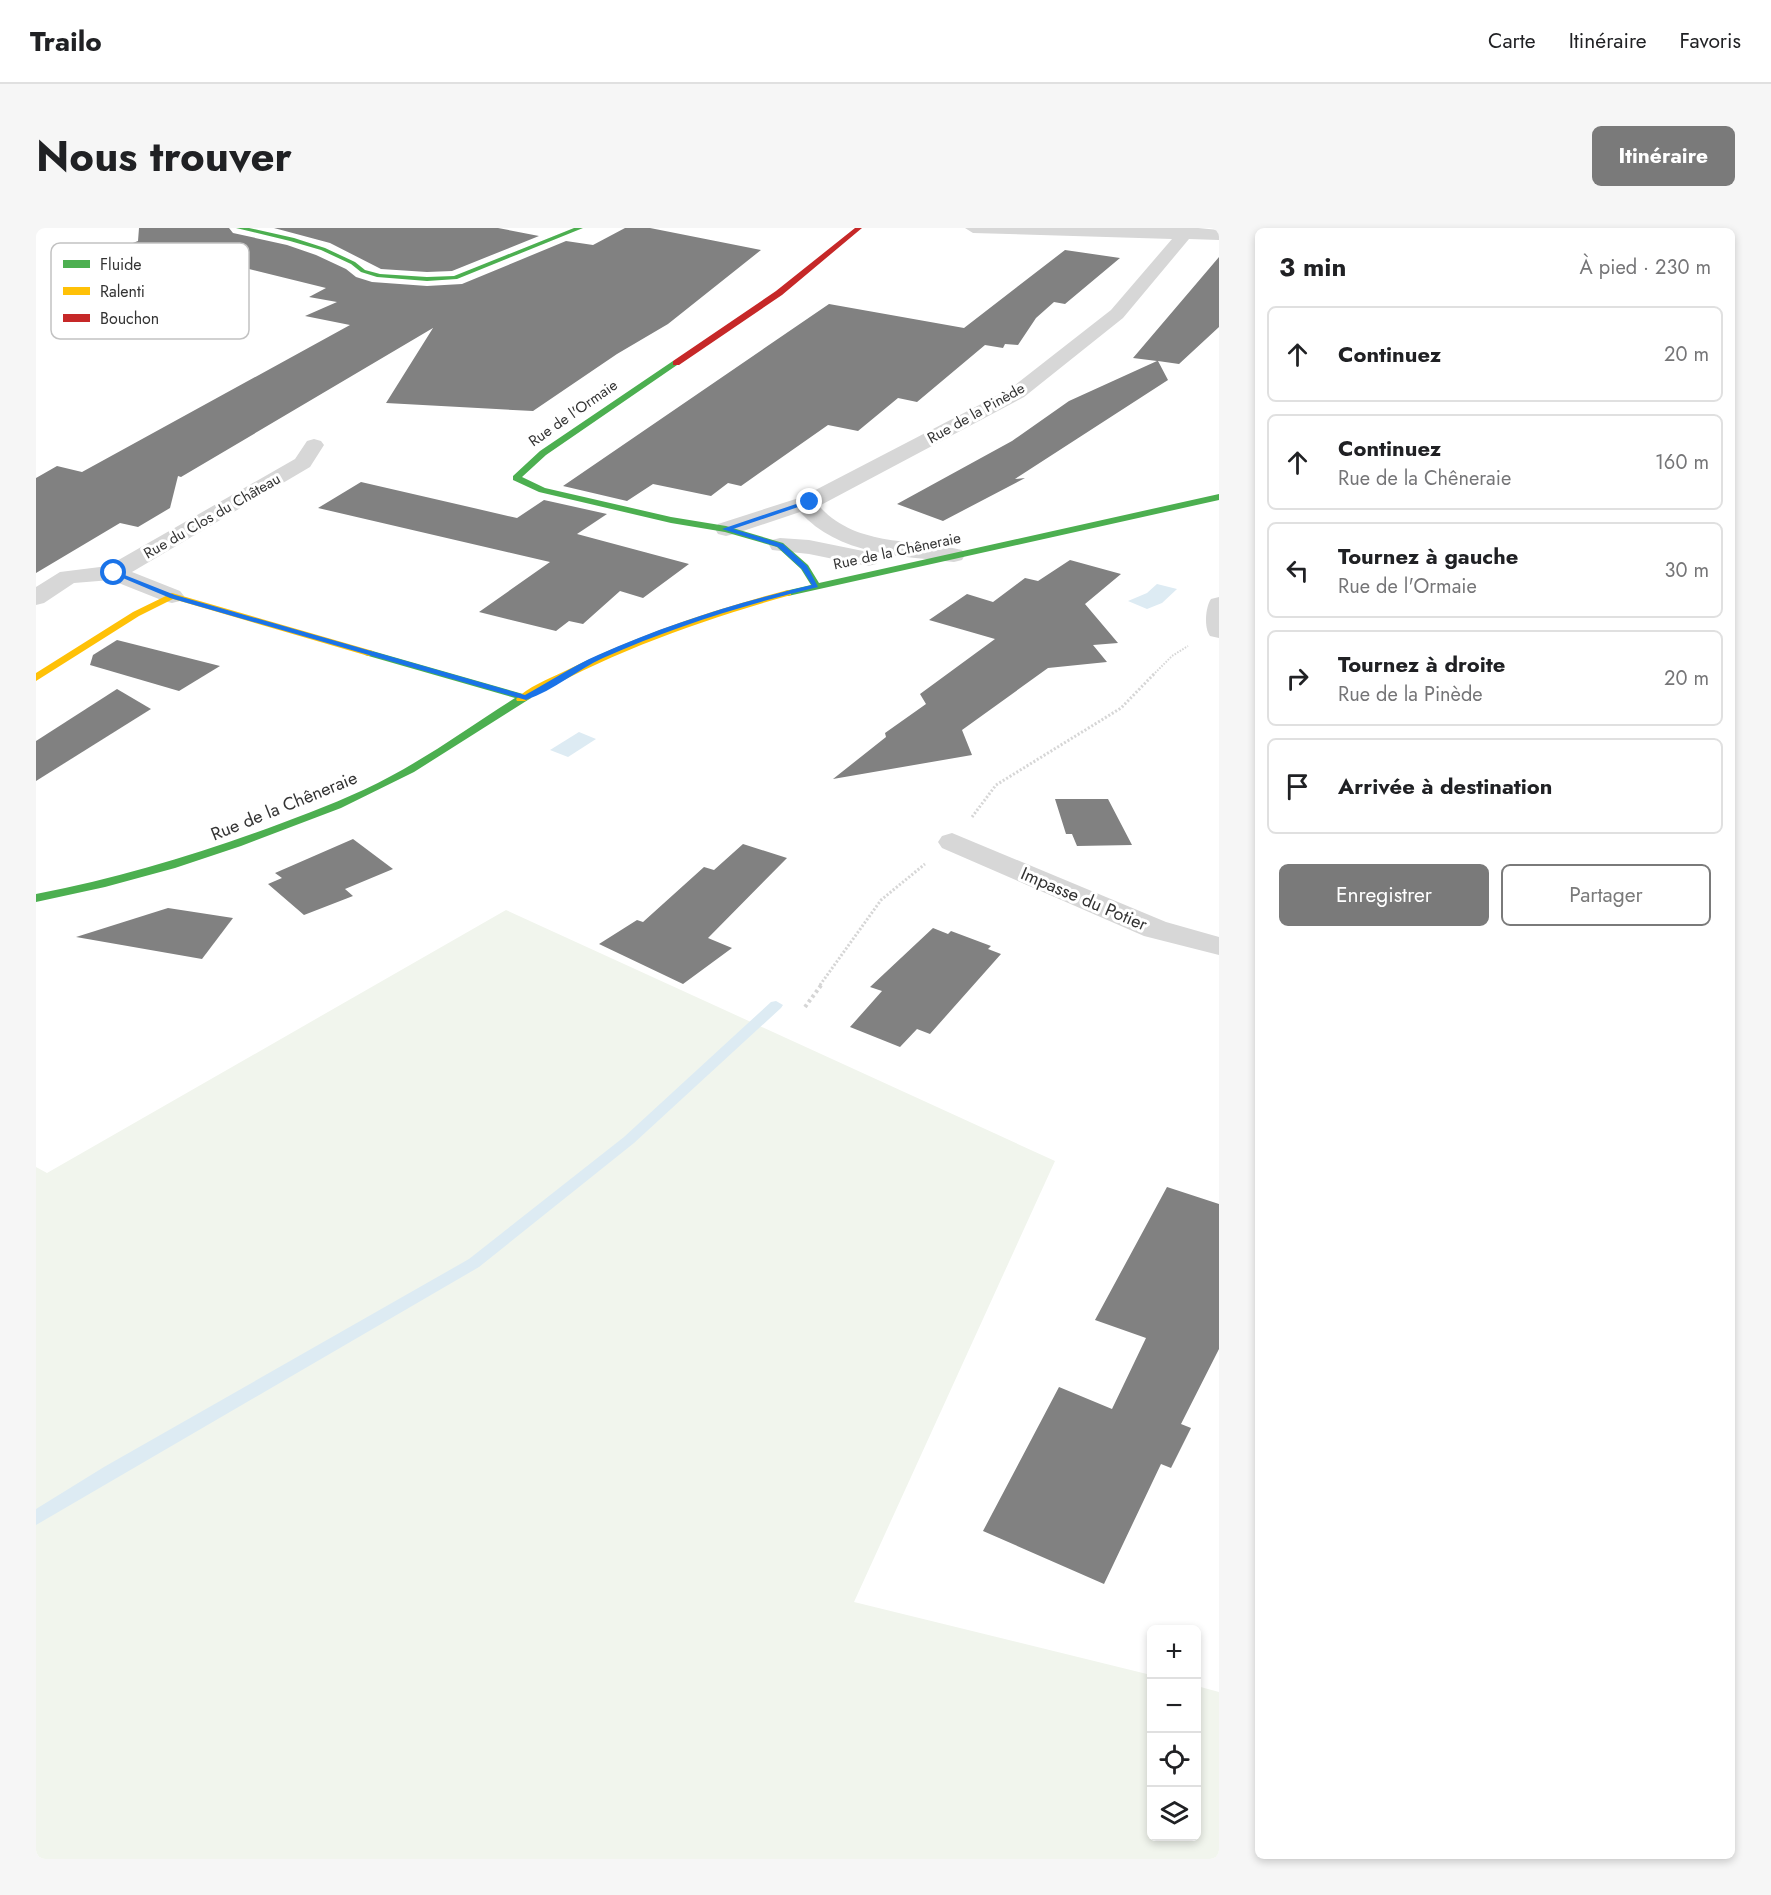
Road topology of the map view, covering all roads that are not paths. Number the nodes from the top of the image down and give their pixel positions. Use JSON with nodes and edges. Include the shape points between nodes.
{"nodes":[{"id":1,"x":239,"y":228,"type":"edge"},
{"id":2,"x":580,"y":228,"type":"edge"},
{"id":3,"x":859,"y":228,"type":"edge"},
{"id":4,"x":973,"y":228,"type":"edge"},
{"id":5,"x":1187,"y":231,"type":"edge"},
{"id":6,"x":1219,"y":235,"type":"edge"},
{"id":7,"x":314,"y":446,"type":"dead end"},
{"id":8,"x":1219,"y":497,"type":"edge"},
{"id":9,"x":805,"y":504,"type":"junction"},
{"id":10,"x":726,"y":529,"type":"junction"},
{"id":11,"x":780,"y":545,"type":"junction"},
{"id":12,"x":954,"y":555,"type":"junction"},
{"id":13,"x":906,"y":566,"type":"junction"},
{"id":14,"x":114,"y":573,"type":"junction"},
{"id":15,"x":816,"y":586,"type":"junction"},
{"id":16,"x":172,"y":596,"type":"junction"},
{"id":17,"x":36,"y":598,"type":"edge"},
{"id":18,"x":1219,"y":604,"type":"edge"},
{"id":19,"x":1219,"y":631,"type":"edge"},
{"id":20,"x":36,"y":678,"type":"edge"},
{"id":21,"x":526,"y":698,"type":"junction"},
{"id":22,"x":952,"y":842,"type":"road end"},
{"id":23,"x":36,"y":898,"type":"edge"},
{"id":24,"x":1219,"y":946,"type":"edge"}],
"edges":[{"from":1,"to":2,"type":"street","via":[[323,249],[379,276],[427,279],[456,278]]},
{"from":3,"to":10,"type":"street","name":"Rue de l'Ormaie","via":[[779,293],[543,453],[516,478],[542,490]]},
{"from":4,"to":5,"type":"street"},
{"from":5,"to":6,"type":"street"},
{"from":5,"to":9,"type":"street","name":"Rue de la Pinède","via":[[1117,314],[1017,393]]},
{"from":7,"to":14,"type":"street","name":"Rue du Clos du Château","via":[[303,464]]},
{"from":8,"to":12,"type":"street","name":"Rue de la Chêneraie"},
{"from":9,"to":10,"type":"street","name":"Rue de la Pinède"},
{"from":9,"to":12,"type":"street","via":[[824,524],[848,536],[882,546]]},
{"from":10,"to":11,"type":"street","name":"Rue de l'Ormaie"},
{"from":11,"to":13,"type":"street"},
{"from":11,"to":15,"type":"street","name":"Rue de l'Ormaie","via":[[805,567]]},
{"from":12,"to":13,"type":"street","name":"Rue de la Chêneraie"},
{"from":13,"to":15,"type":"street","name":"Rue de la Chêneraie"},
{"from":14,"to":16,"type":"street"},
{"from":14,"to":17,"type":"street","name":"Rue du Clos du Château","via":[[68,577]]},
{"from":15,"to":21,"type":"street","name":"Rue de la Chêneraie","via":[[679,624],[599,657]]},
{"from":16,"to":20,"type":"street","via":[[136,614]]},
{"from":16,"to":21,"type":"street"},
{"from":18,"to":19,"type":"street"},
{"from":21,"to":23,"type":"street","name":"Rue de la Chêneraie","via":[[390,782],[256,838],[158,872]]},
{"from":22,"to":24,"type":"street","name":"Impasse du Potier","via":[[1155,929]]}]}
